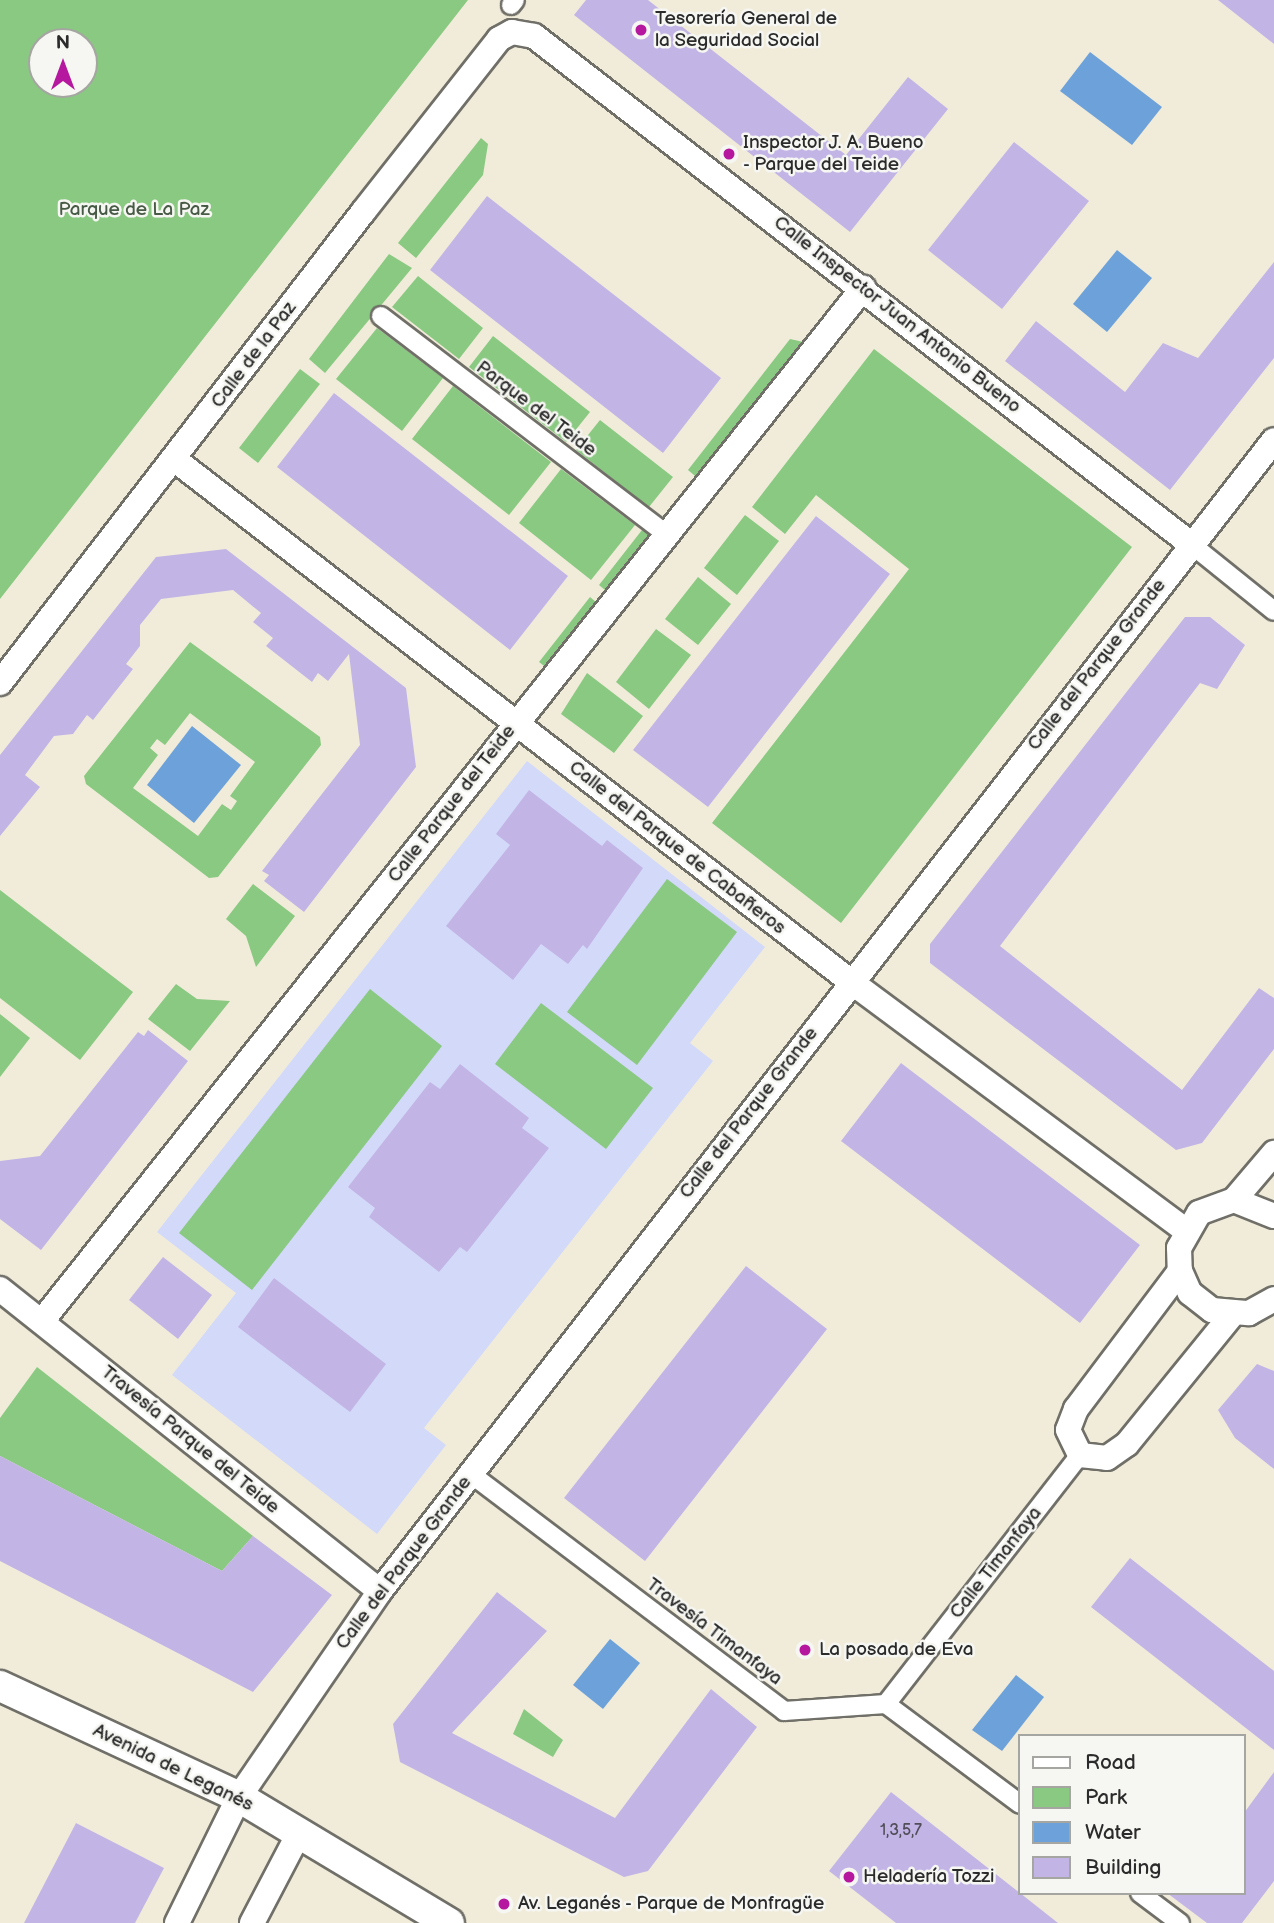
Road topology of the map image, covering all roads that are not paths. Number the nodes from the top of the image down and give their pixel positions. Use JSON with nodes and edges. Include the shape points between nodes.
{"nodes":[{"id":1,"x":512,"y":32,"type":"joint"},
{"id":2,"x":863,"y":288,"type":"junction"},
{"id":3,"x":381,"y":316,"type":"dead end"},
{"id":4,"x":1274,"y":440,"type":"edge"},
{"id":5,"x":174,"y":459,"type":"junction"},
{"id":6,"x":667,"y":535,"type":"junction"},
{"id":7,"x":1192,"y":545,"type":"junction"},
{"id":8,"x":1274,"y":611,"type":"edge"},
{"id":9,"x":0,"y":683,"type":"edge"},
{"id":10,"x":516,"y":724,"type":"junction"},
{"id":11,"x":850,"y":981,"type":"junction"},
{"id":12,"x":1274,"y":1153,"type":"edge"},
{"id":13,"x":1234,"y":1200,"type":"junction"},
{"id":14,"x":1274,"y":1216,"type":"edge"},
{"id":15,"x":1185,"y":1230,"type":"junction"},
{"id":16,"x":1180,"y":1271,"type":"junction"},
{"id":17,"x":0,"y":1289,"type":"edge"},
{"id":18,"x":1273,"y":1303,"type":"edge"},
{"id":19,"x":1232,"y":1315,"type":"junction"},
{"id":20,"x":42,"y":1321,"type":"junction"},
{"id":21,"x":1080,"y":1455,"type":"junction"},
{"id":22,"x":471,"y":1474,"type":"junction"},
{"id":23,"x":380,"y":1591,"type":"junction"},
{"id":24,"x":0,"y":1686,"type":"edge"},
{"id":25,"x":887,"y":1704,"type":"junction"},
{"id":26,"x":239,"y":1797,"type":"junction"},
{"id":27,"x":1018,"y":1802,"type":"edge"},
{"id":28,"x":298,"y":1835,"type":"junction"},
{"id":29,"x":1143,"y":1895,"type":"edge"},
{"id":30,"x":177,"y":1923,"type":"edge"},
{"id":31,"x":252,"y":1923,"type":"edge"},
{"id":32,"x":449,"y":1923,"type":"edge"},
{"id":33,"x":1180,"y":1923,"type":"edge"}],
"edges":[{"from":1,"to":2,"type":"street","name":"Calle Inspector Juan Antonio Bueno","via":[[534,36]]},
{"from":1,"to":5,"type":"street","name":"Calle de la Paz","via":[[499,39]]},
{"from":2,"to":6,"type":"street","name":"Calle Parque del Teide"},
{"from":2,"to":7,"type":"street","name":"Calle Inspector Juan Antonio Bueno"},
{"from":3,"to":6,"type":"street","name":"Parque del Teide"},
{"from":4,"to":7,"type":"street","name":"Calle del Parque Grande"},
{"from":5,"to":9,"type":"street","name":"Calle de la Paz"},
{"from":5,"to":10,"type":"street","name":"Calle del Parque de Cabañeros"},
{"from":6,"to":10,"type":"street","name":"Calle Parque del Teide"},
{"from":7,"to":8,"type":"street","name":"Calle Inspector Juan Antonio Bueno"},
{"from":7,"to":11,"type":"street","name":"Calle del Parque Grande"},
{"from":10,"to":11,"type":"street","name":"Calle del Parque de Cabañeros"},
{"from":10,"to":20,"type":"street","name":"Calle Parque del Teide"},
{"from":11,"to":15,"type":"street","name":"Calle del Parque de Cabañeros"},
{"from":11,"to":22,"type":"street","name":"Calle del Parque Grande"},
{"from":12,"to":13,"type":"street"},
{"from":13,"to":14,"type":"street"},
{"from":13,"to":15,"type":"street","via":[[1199,1213]]},
{"from":15,"to":16,"type":"street"},
{"from":16,"to":19,"type":"street","via":[[1190,1293],[1212,1310]]},
{"from":16,"to":21,"type":"street","via":[[1076,1409],[1068,1430]]},
{"from":17,"to":20,"type":"street","name":"Travesía Parque del Teide"},
{"from":18,"to":19,"type":"street"},
{"from":19,"to":21,"type":"street","via":[[1127,1444],[1107,1458]]},
{"from":20,"to":23,"type":"street","name":"Travesía Parque del Teide"},
{"from":21,"to":25,"type":"street","name":"Calle Timanfaya"},
{"from":22,"to":23,"type":"street","name":"Calle del Parque Grande"},
{"from":22,"to":25,"type":"street","name":"Travesía Timanfaya","via":[[784,1711]]},
{"from":23,"to":26,"type":"street","name":"Calle del Parque Grande"},
{"from":24,"to":26,"type":"street","name":"Avenida de Leganés"},
{"from":25,"to":27,"type":"street"},
{"from":26,"to":28,"type":"street","name":"Avenida de Leganés"},
{"from":26,"to":30,"type":"street","name":"Calle del Parque Grande"},
{"from":28,"to":31,"type":"street"},
{"from":28,"to":32,"type":"street","name":"Avenida de Leganés"},
{"from":29,"to":33,"type":"street"}]}
